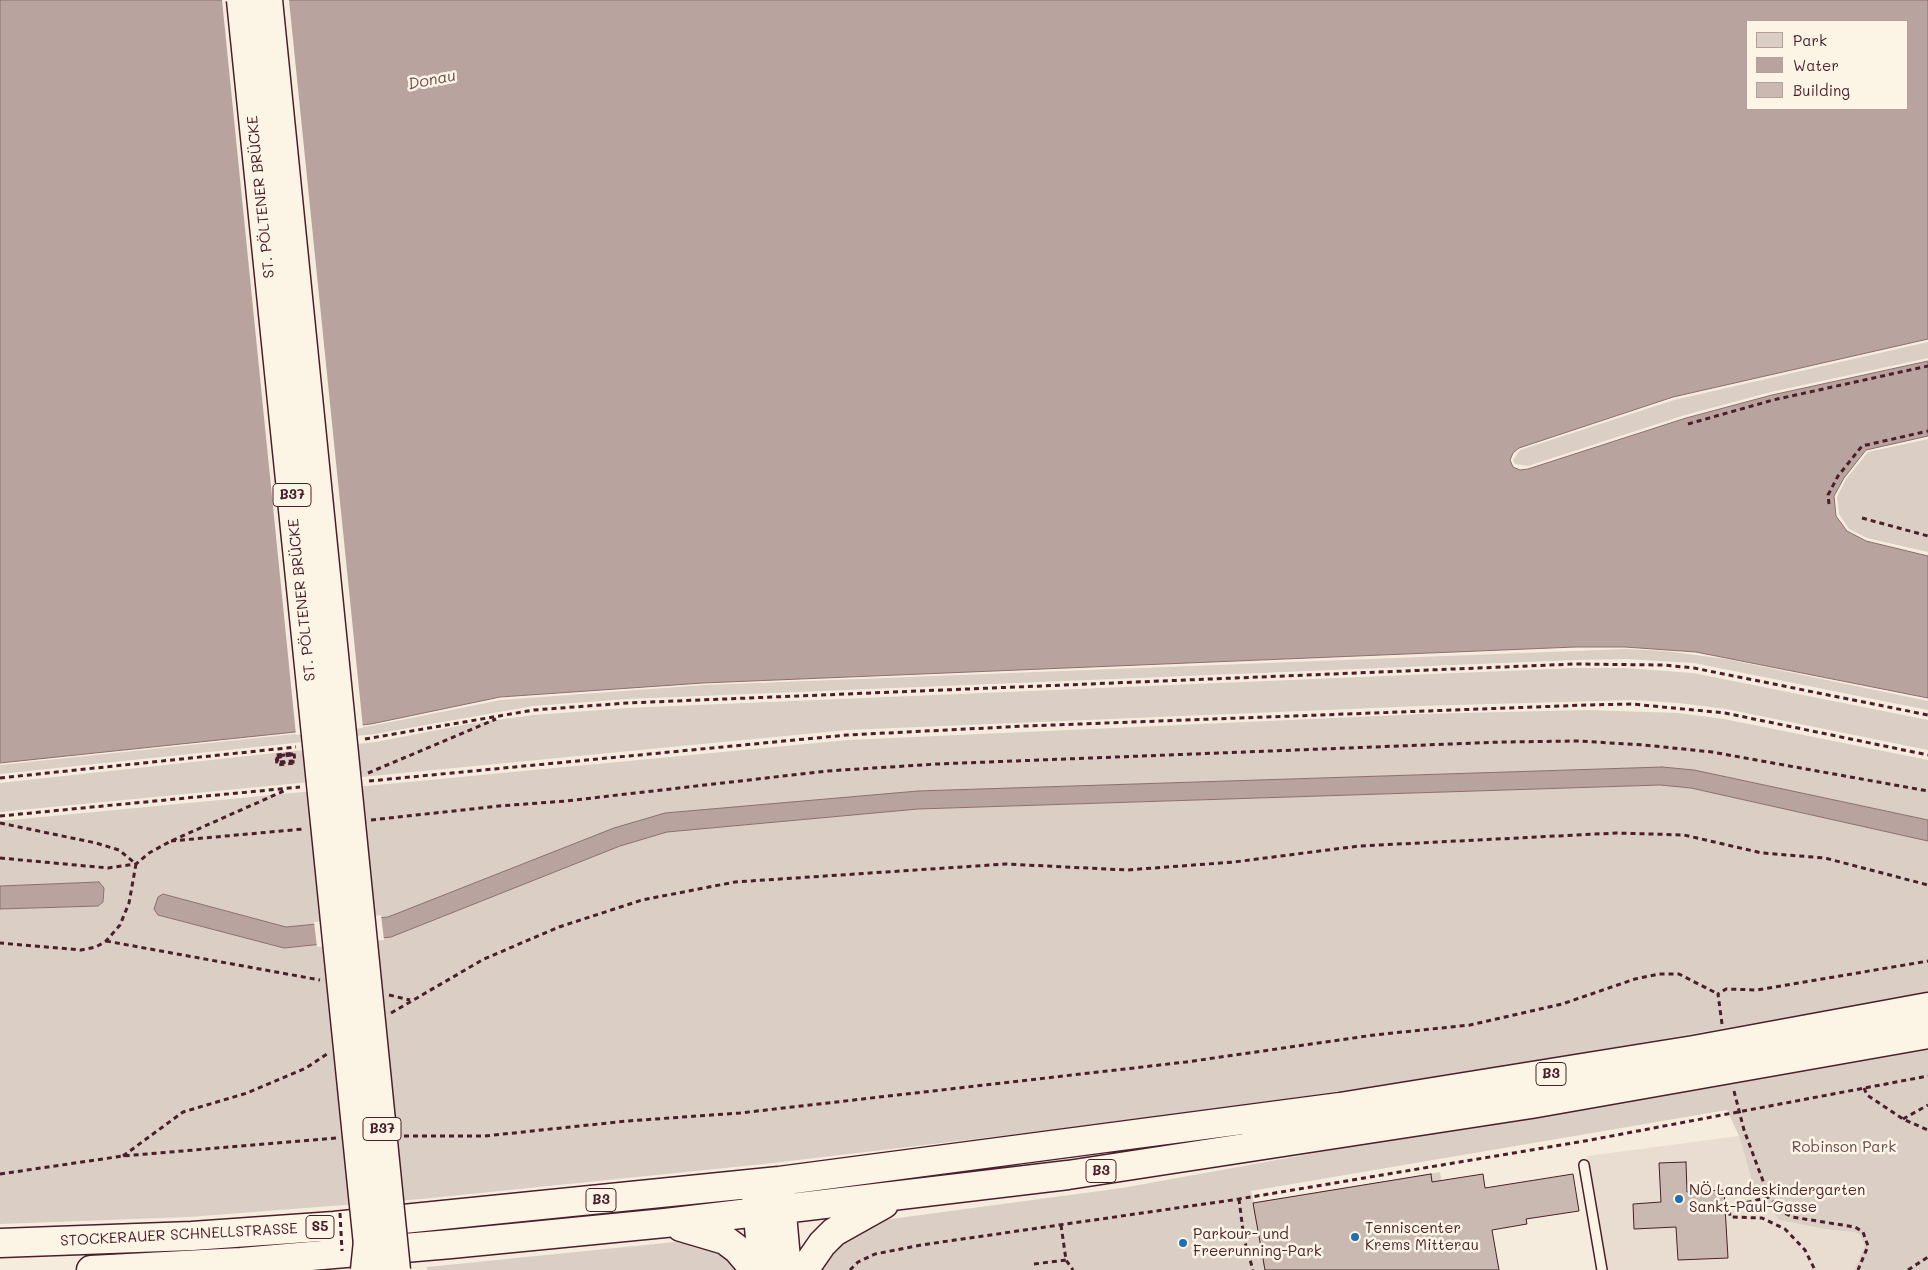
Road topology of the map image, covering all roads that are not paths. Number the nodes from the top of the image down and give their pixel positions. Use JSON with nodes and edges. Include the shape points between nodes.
{"nodes":[{"id":1,"x":241,"y":0,"type":"edge"},
{"id":2,"x":268,"y":0,"type":"edge"},
{"id":3,"x":354,"y":988,"type":"junction"},
{"id":4,"x":1928,"y":1007,"type":"edge"},
{"id":5,"x":1928,"y":1034,"type":"edge"},
{"id":6,"x":1584,"y":1165,"type":"dead end"},
{"id":7,"x":767,"y":1182,"type":"junction"},
{"id":8,"x":897,"y":1197,"type":"junction"},
{"id":9,"x":770,"y":1211,"type":"junction"},
{"id":10,"x":448,"y":1216,"type":"joint"},
{"id":11,"x":666,"y":1223,"type":"junction"},
{"id":12,"x":368,"y":1241,"type":"junction"},
{"id":13,"x":0,"y":1242,"type":"edge"},
{"id":14,"x":451,"y":1244,"type":"joint"},
{"id":15,"x":91,"y":1270,"type":"edge"},
{"id":16,"x":364,"y":1270,"type":"edge"},
{"id":17,"x":371,"y":1270,"type":"edge"},
{"id":18,"x":396,"y":1270,"type":"edge"},
{"id":19,"x":755,"y":1270,"type":"edge"},
{"id":20,"x":763,"y":1270,"type":"edge"},
{"id":21,"x":787,"y":1270,"type":"edge"},
{"id":22,"x":804,"y":1270,"type":"edge"},
{"id":23,"x":1602,"y":1270,"type":"edge"}],
"edges":[{"from":1,"to":3,"type":"main road","name":"ST. PÖLTENER BRÜCKE","number":"B37","bridge":true},
{"from":2,"to":3,"type":"main road","name":"ST. PÖLTENER BRÜCKE","number":"B37","bridge":true},
{"from":3,"to":12,"type":"main road","number":"B37","bridge":true},
{"from":3,"to":18,"type":"main road","number":"B37","bridge":true},
{"from":4,"to":7,"type":"main road","number":"B3","via":[[1694,1050],[1340,1107]]},
{"from":5,"to":8,"type":"main road","number":"B3","via":[[1693,1077],[1315,1138]]},
{"from":6,"to":23,"type":"lane"},
{"from":7,"to":9,"type":"main road"},
{"from":7,"to":10,"type":"main road","number":"B3"},
{"from":8,"to":9,"type":"main road","number":"B3"},
{"from":8,"to":22,"type":"main road","via":[[834,1232]]},
{"from":9,"to":11,"type":"main road","number":"B3"},
{"from":9,"to":20,"type":"main road"},
{"from":9,"to":21,"type":"main road"},
{"from":10,"to":13,"type":"main road","name":"STOCKERAUER SCHNELLSTRASSE","number":"S5","via":[[192,1236]]},
{"from":11,"to":14,"type":"main road","number":"B3"},
{"from":11,"to":19,"type":"main road","via":[[725,1240]]},
{"from":12,"to":16,"type":"main road","bridge":true},
{"from":12,"to":17,"type":"main road","number":"B37","bridge":true},
{"from":14,"to":15,"type":"main road","name":"STOCKERAUER SCHNELLSTRASSE","number":"S5","via":[[268,1260]]}]}
